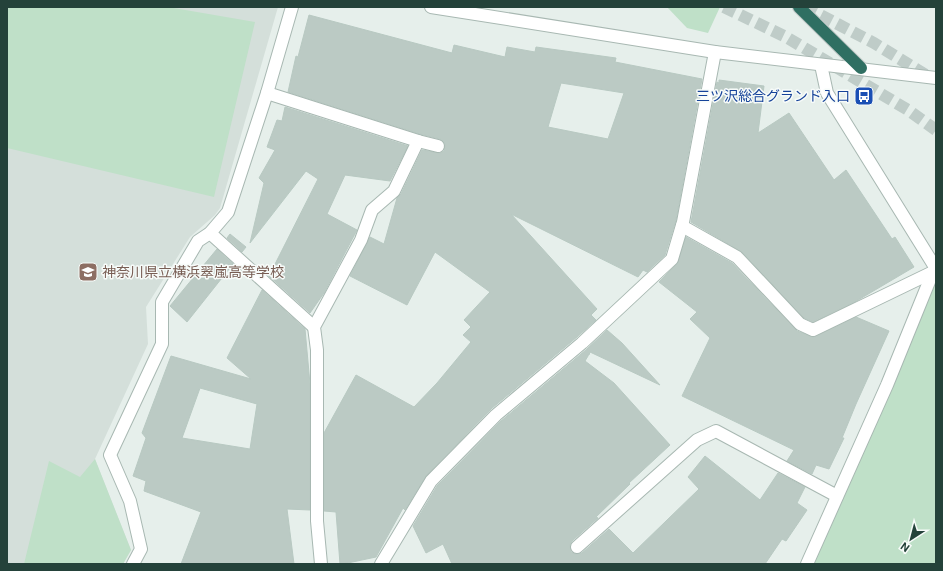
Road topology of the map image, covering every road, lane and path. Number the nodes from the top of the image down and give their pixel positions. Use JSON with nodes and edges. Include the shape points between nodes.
{"nodes":[{"id":1,"x":292,"y":7,"type":"edge"},
{"id":2,"x":431,"y":7,"type":"edge"},
{"id":3,"x":799,"y":7,"type":"edge"},
{"id":4,"x":715,"y":52,"type":"junction"},
{"id":5,"x":821,"y":65,"type":"junction"},
{"id":6,"x":861,"y":68,"type":"junction"},
{"id":7,"x":936,"y":78,"type":"edge"},
{"id":8,"x":267,"y":93,"type":"junction"},
{"id":9,"x":418,"y":141,"type":"junction"},
{"id":10,"x":438,"y":146,"type":"dead end"},
{"id":11,"x":682,"y":226,"type":"junction"},
{"id":12,"x":210,"y":233,"type":"junction"},
{"id":13,"x":933,"y":272,"type":"junction"},
{"id":14,"x":314,"y":327,"type":"junction"},
{"id":15,"x":837,"y":496,"type":"junction"},
{"id":16,"x":577,"y":547,"type":"dead end"},
{"id":17,"x":133,"y":564,"type":"edge"},
{"id":18,"x":322,"y":564,"type":"edge"},
{"id":19,"x":381,"y":564,"type":"edge"},
{"id":20,"x":806,"y":564,"type":"edge"}],
"edges":[{"from":1,"to":8,"type":"street"},
{"from":2,"to":4,"type":"street"},
{"from":3,"to":6,"type":"highway"},
{"from":4,"to":5,"type":"street"},
{"from":4,"to":11,"type":"street"},
{"from":5,"to":6,"type":"street"},
{"from":5,"to":13,"type":"street","via":[[827,93],[935,267]]},
{"from":6,"to":7,"type":"street"},
{"from":8,"to":9,"type":"street"},
{"from":8,"to":12,"type":"street","via":[[228,212]]},
{"from":9,"to":10,"type":"street"},
{"from":9,"to":14,"type":"street","via":[[394,191],[372,210],[362,240]]},
{"from":11,"to":13,"type":"street","via":[[737,257],[800,324],[813,330]]},
{"from":11,"to":19,"type":"street","via":[[672,259],[582,343],[496,415],[431,481]]},
{"from":12,"to":14,"type":"street"},
{"from":12,"to":17,"type":"street","via":[[198,241],[162,302],[162,344],[110,455],[130,501],[141,549]]},
{"from":13,"to":15,"type":"street"},
{"from":14,"to":18,"type":"street","via":[[317,350],[317,521]]},
{"from":15,"to":16,"type":"street","via":[[716,431],[697,440]]},
{"from":15,"to":20,"type":"street"}]}
